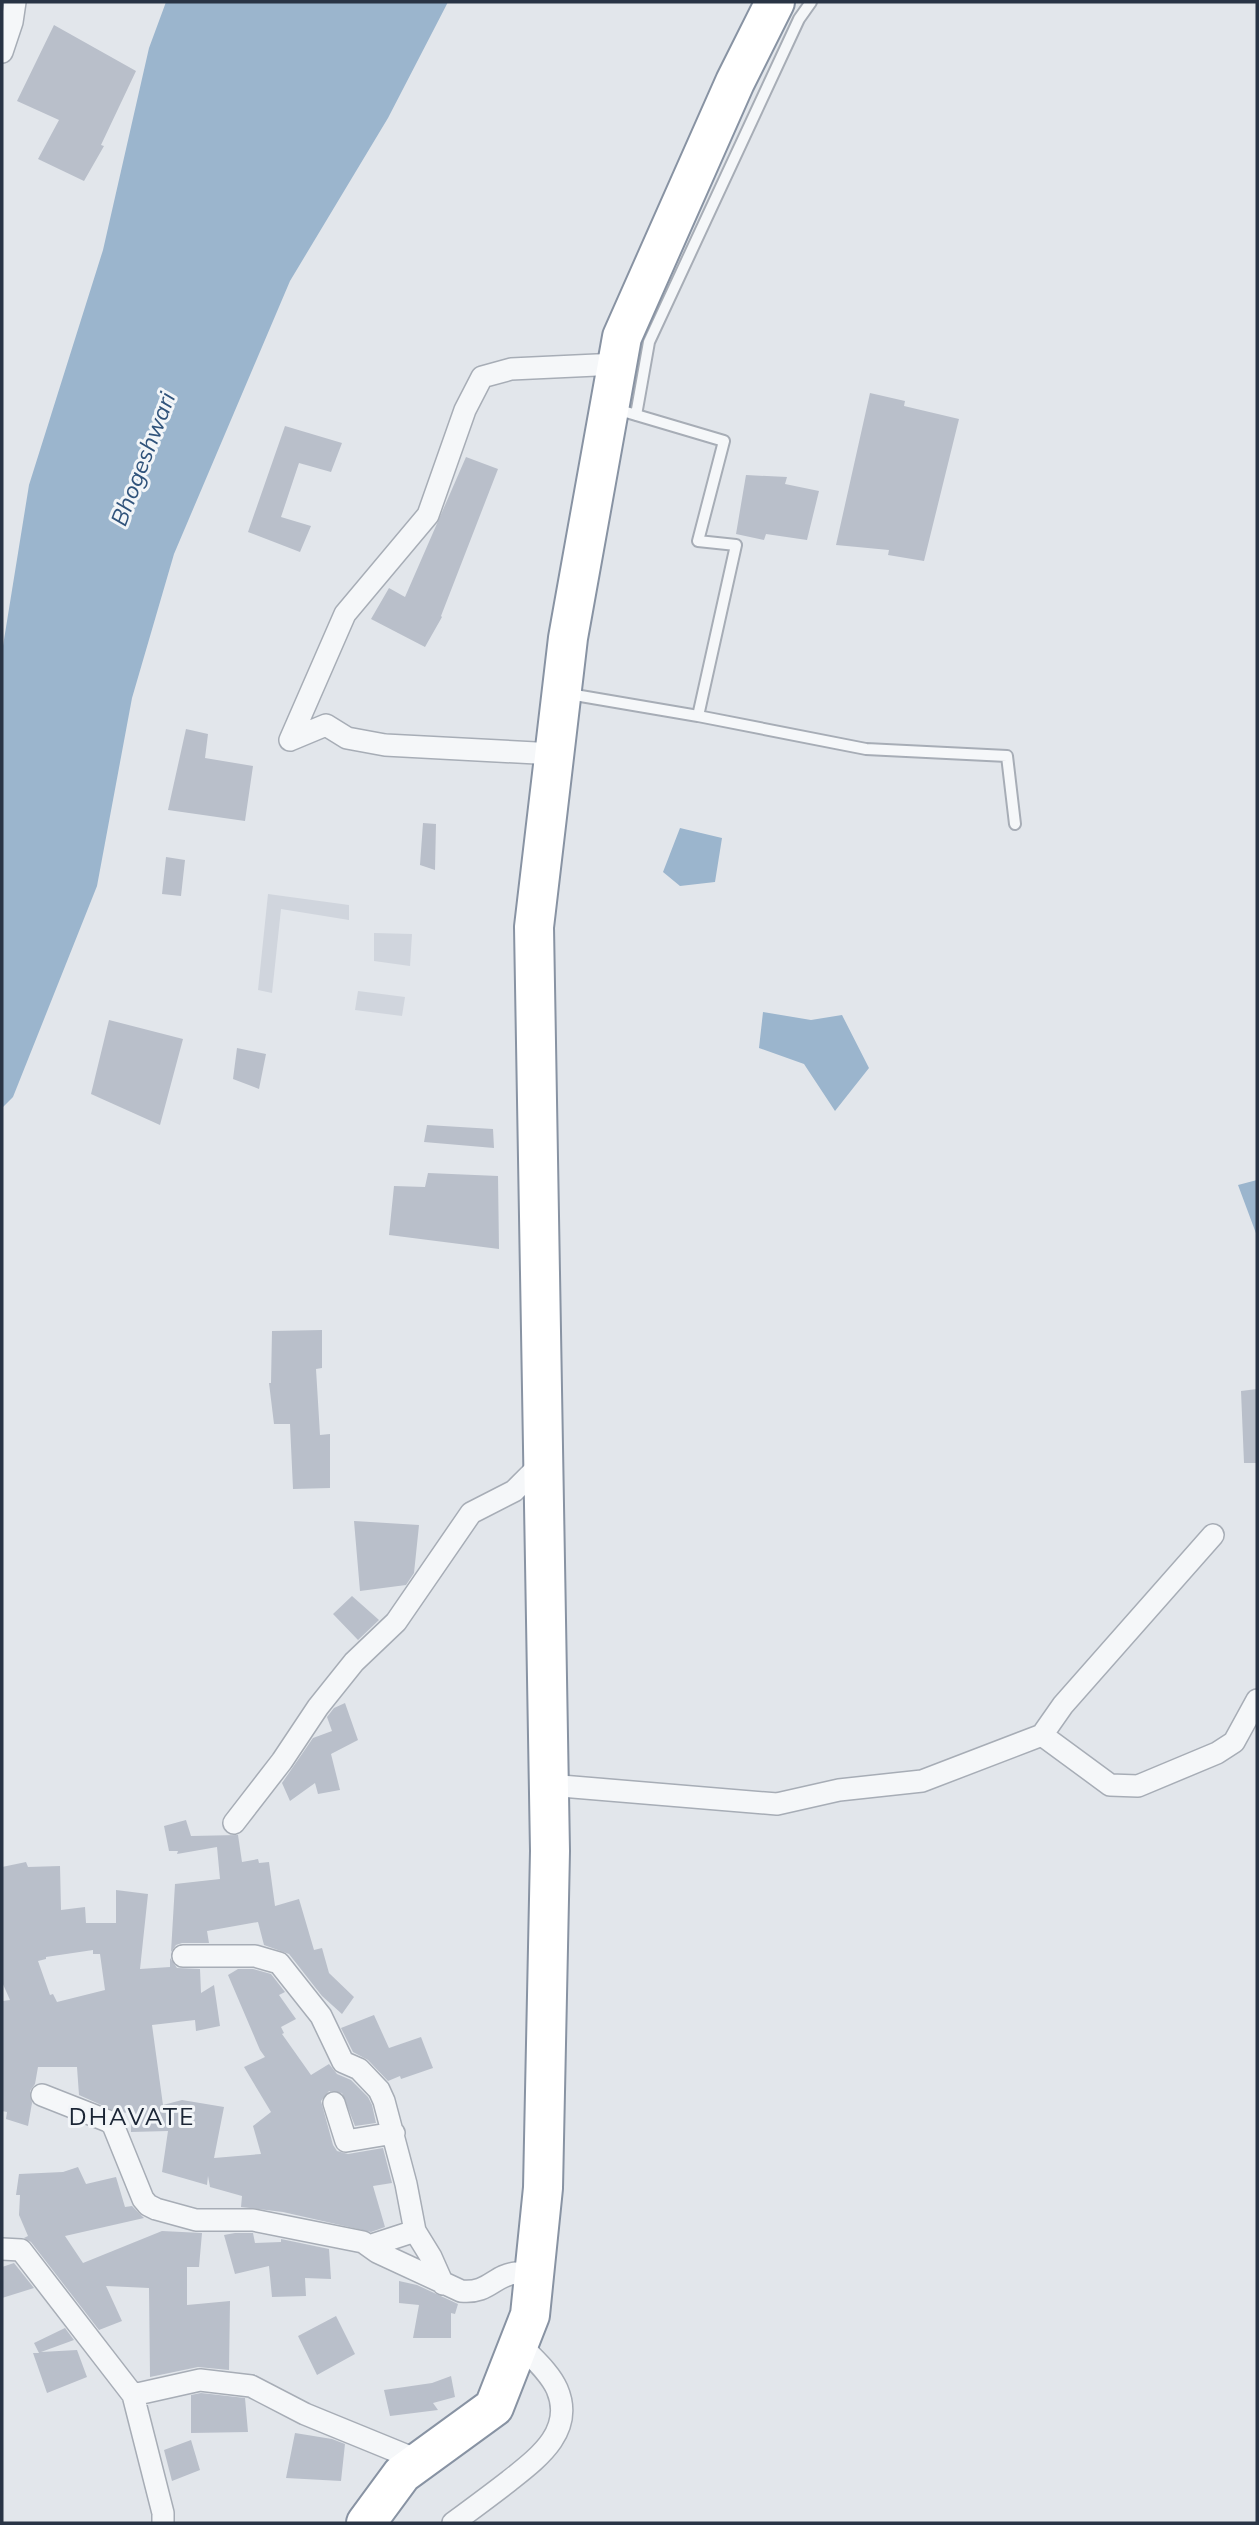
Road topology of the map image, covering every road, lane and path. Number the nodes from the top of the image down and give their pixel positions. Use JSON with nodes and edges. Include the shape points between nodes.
{"nodes":[{"id":1,"x":15,"y":2,"type":"edge"},
{"id":2,"x":775,"y":2,"type":"edge"},
{"id":3,"x":811,"y":2,"type":"edge"},
{"id":4,"x":2,"y":52,"type":"edge"},
{"id":5,"x":618,"y":364,"type":"junction"},
{"id":6,"x":623,"y":411,"type":"junction"},
{"id":7,"x":562,"y":693,"type":"junction"},
{"id":8,"x":698,"y":716,"type":"junction"},
{"id":9,"x":555,"y":754,"type":"junction"},
{"id":10,"x":1015,"y":824,"type":"dead end"},
{"id":11,"x":543,"y":1462,"type":"junction"},
{"id":12,"x":1213,"y":1535,"type":"dead end"},
{"id":13,"x":1257,"y":1700,"type":"edge"},
{"id":14,"x":1042,"y":1735,"type":"junction"},
{"id":15,"x":549,"y":1786,"type":"junction"},
{"id":16,"x":234,"y":1823,"type":"dead end"},
{"id":17,"x":183,"y":1956,"type":"dead end"},
{"id":18,"x":42,"y":2095,"type":"dead end"},
{"id":19,"x":334,"y":2103,"type":"dead end"},
{"id":20,"x":394,"y":2133,"type":"junction"},
{"id":21,"x":415,"y":2231,"type":"junction"},
{"id":22,"x":369,"y":2246,"type":"junction"},
{"id":23,"x":2,"y":2249,"type":"edge"},
{"id":24,"x":534,"y":2275,"type":"junction"},
{"id":25,"x":443,"y":2284,"type":"junction"},
{"id":26,"x":519,"y":2343,"type":"junction"},
{"id":27,"x":133,"y":2395,"type":"junction"},
{"id":28,"x":420,"y":2461,"type":"junction"},
{"id":29,"x":163,"y":2523,"type":"edge"},
{"id":30,"x":366,"y":2523,"type":"edge"},
{"id":31,"x":453,"y":2523,"type":"edge"}],
"edges":[{"from":1,"to":4,"type":"street"},
{"from":2,"to":5,"type":"highway","via":[[622,337]]},
{"from":3,"to":6,"type":"lane","via":[[799,19],[649,342]]},
{"from":5,"to":6,"type":"highway"},
{"from":5,"to":9,"type":"street","via":[[511,369],[482,377],[465,410],[428,515],[345,614],[290,740],[326,725],[347,738],[385,745]]},
{"from":6,"to":7,"type":"highway","via":[[568,638]]},
{"from":6,"to":8,"type":"lane","via":[[724,441],[698,541],[736,545]]},
{"from":7,"to":8,"type":"lane"},
{"from":7,"to":9,"type":"highway"},
{"from":8,"to":10,"type":"lane","via":[[866,749],[1007,756]]},
{"from":9,"to":11,"type":"highway","via":[[534,927]]},
{"from":11,"to":15,"type":"highway"},
{"from":11,"to":16,"type":"street","via":[[514,1491],[471,1513],[396,1622],[354,1662]]},
{"from":12,"to":14,"type":"street","via":[[1063,1705]]},
{"from":13,"to":14,"type":"street","via":[[1234,1742],[1138,1786],[1110,1785]]},
{"from":14,"to":15,"type":"street","via":[[922,1781],[839,1790],[777,1804]]},
{"from":15,"to":24,"type":"highway","via":[[543,2188]]},
{"from":17,"to":20,"type":"street","via":[[255,1956],[279,1963],[321,2016],[343,2062],[359,2069],[379,2090]]},
{"from":18,"to":22,"type":"street","via":[[113,2125],[143,2199],[156,2209],[196,2220],[253,2220],[336,2235]]},
{"from":19,"to":20,"type":"street","via":[[346,2141]]},
{"from":20,"to":21,"type":"street"},
{"from":21,"to":22,"type":"street"},
{"from":21,"to":25,"type":"street"},
{"from":22,"to":25,"type":"street"},
{"from":23,"to":27,"type":"street","via":[[21,2250]]},
{"from":24,"to":25,"type":"street","via":[[517,2272],[474,2292]]},
{"from":24,"to":26,"type":"highway","via":[[530,2315]]},
{"from":26,"to":28,"type":"highway","via":[[494,2407]]},
{"from":26,"to":31,"type":"street","via":[[557,2389],[561,2407],[556,2434],[537,2459]]},
{"from":27,"to":28,"type":"street","via":[[200,2380],[251,2386],[305,2414]]},
{"from":27,"to":29,"type":"street"},
{"from":28,"to":30,"type":"highway","via":[[402,2474]]}]}
